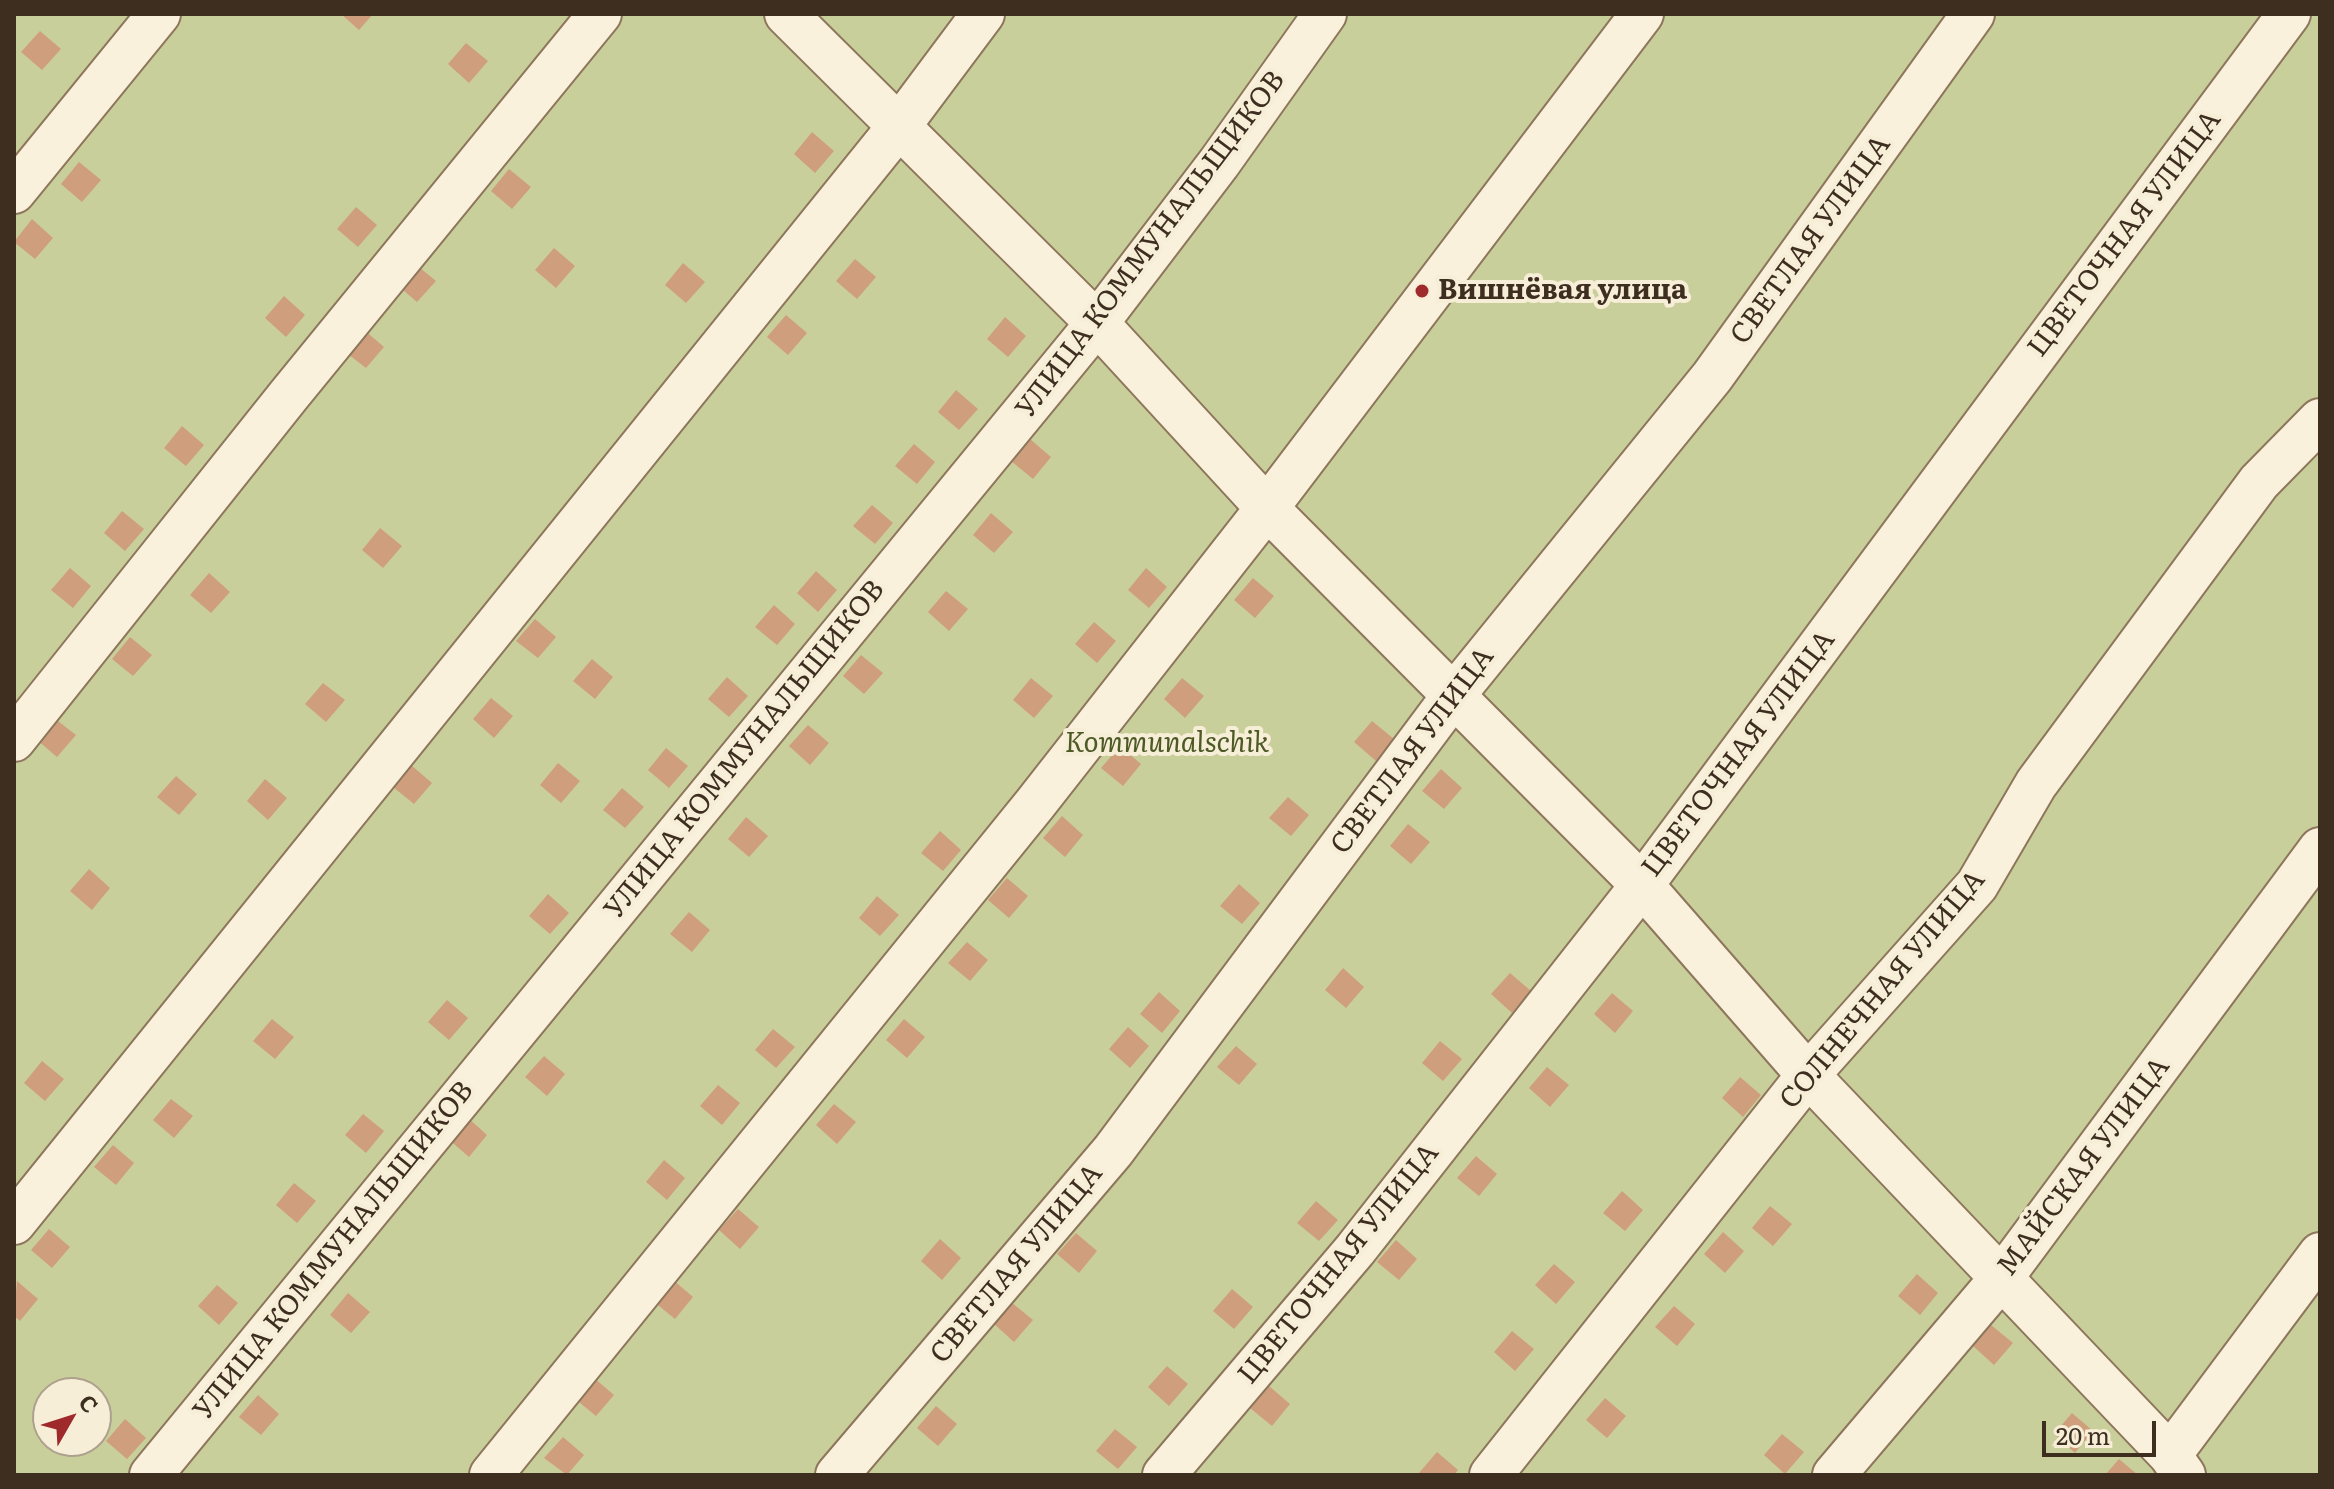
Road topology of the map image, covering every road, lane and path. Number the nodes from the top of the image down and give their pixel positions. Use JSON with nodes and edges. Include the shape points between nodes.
{"nodes":[{"id":1,"x":159,"y":14,"type":"edge"},
{"id":2,"x":600,"y":14,"type":"edge"},
{"id":3,"x":786,"y":14,"type":"edge"},
{"id":4,"x":983,"y":14,"type":"edge"},
{"id":5,"x":1325,"y":14,"type":"edge"},
{"id":6,"x":1642,"y":14,"type":"edge"},
{"id":7,"x":1973,"y":14,"type":"edge"},
{"id":8,"x":2289,"y":14,"type":"edge"},
{"id":9,"x":900,"y":125,"type":"junction"},
{"id":10,"x":14,"y":192,"type":"edge"},
{"id":11,"x":1097,"y":323,"type":"junction"},
{"id":12,"x":2320,"y":420,"type":"edge"},
{"id":13,"x":1267,"y":508,"type":"junction"},
{"id":14,"x":1453,"y":696,"type":"junction"},
{"id":15,"x":14,"y":740,"type":"edge"},
{"id":16,"x":2320,"y":849,"type":"edge"},
{"id":17,"x":1642,"y":885,"type":"junction"},
{"id":18,"x":1808,"y":1075,"type":"junction"},
{"id":19,"x":14,"y":1223,"type":"edge"},
{"id":20,"x":2320,"y":1254,"type":"edge"},
{"id":21,"x":2003,"y":1276,"type":"junction"},
{"id":22,"x":2177,"y":1465,"type":"edge"},
{"id":23,"x":151,"y":1475,"type":"edge"},
{"id":24,"x":491,"y":1475,"type":"edge"},
{"id":25,"x":837,"y":1475,"type":"edge"},
{"id":26,"x":1164,"y":1475,"type":"edge"},
{"id":27,"x":1491,"y":1475,"type":"edge"},
{"id":28,"x":1834,"y":1475,"type":"edge"}],
"edges":[{"from":1,"to":10,"type":"street"},
{"from":2,"to":15,"type":"street"},
{"from":3,"to":9,"type":"street"},
{"from":4,"to":9,"type":"street"},
{"from":5,"to":11,"type":"street","name":"УЛИЦА КОММУНАЛЬЩИКОВ"},
{"from":6,"to":13,"type":"street"},
{"from":7,"to":14,"type":"street","name":"СВЕТЛАЯ УЛИЦА","via":[[1712,377]]},
{"from":8,"to":17,"type":"street","name":"ЦВЕТОЧНАЯ УЛИЦА"},
{"from":9,"to":11,"type":"street"},
{"from":9,"to":19,"type":"street"},
{"from":11,"to":13,"type":"street"},
{"from":11,"to":23,"type":"street","name":"УЛИЦА КОММУНАЛЬЩИКОВ"},
{"from":12,"to":18,"type":"street","name":"СОЛНЕЧНАЯ УЛИЦА","via":[[2259,482],[2101,695],[2036,784],[1977,885]]},
{"from":13,"to":14,"type":"street"},
{"from":13,"to":24,"type":"street","via":[[1035,804]]},
{"from":14,"to":17,"type":"street"},
{"from":14,"to":25,"type":"street","name":"СВЕТЛАЯ УЛИЦА","via":[[1113,1151]]},
{"from":16,"to":21,"type":"street","name":"МАЙСКАЯ УЛИЦА"},
{"from":17,"to":18,"type":"street"},
{"from":17,"to":26,"type":"street","name":"ЦВЕТОЧНАЯ УЛИЦА","via":[[1355,1250]]},
{"from":18,"to":21,"type":"street"},
{"from":18,"to":27,"type":"street","name":"СОЛНЕЧНАЯ УЛИЦА"},
{"from":20,"to":22,"type":"street"},
{"from":21,"to":22,"type":"street"},
{"from":21,"to":28,"type":"street","name":"МАЙСКАЯ УЛИЦА"}]}
